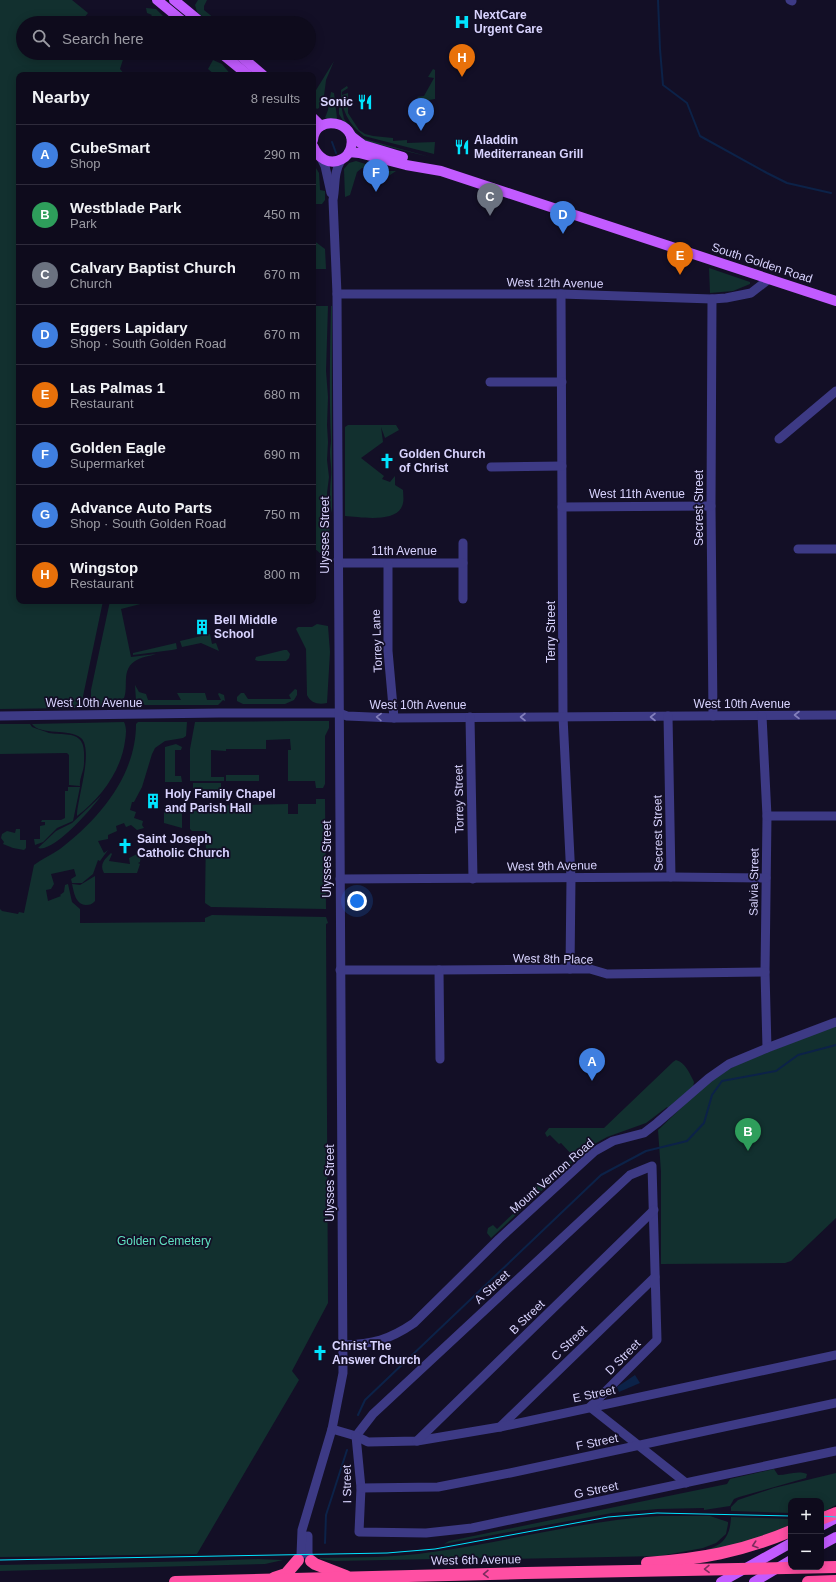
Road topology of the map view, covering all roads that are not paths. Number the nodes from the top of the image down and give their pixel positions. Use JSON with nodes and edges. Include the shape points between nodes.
{"nodes":[{"id":1,"x":157,"y":0,"type":"edge"},
{"id":2,"x":174,"y":0,"type":"edge"},
{"id":3,"x":176,"y":16,"type":"edge"},
{"id":4,"x":193,"y":16,"type":"edge"},
{"id":5,"x":230,"y":60,"type":"edge"},
{"id":6,"x":245,"y":60,"type":"edge"},
{"id":7,"x":244,"y":72,"type":"edge"},
{"id":8,"x":259,"y":72,"type":"edge"},
{"id":9,"x":316,"y":121,"type":"edge"},
{"id":10,"x":321,"y":126,"type":"junction"},
{"id":11,"x":316,"y":132,"type":"edge"},
{"id":12,"x":351,"y":136,"type":"junction"},
{"id":13,"x":349,"y":152,"type":"junction"},
{"id":14,"x":316,"y":153,"type":"edge"},
{"id":15,"x":321,"y":158,"type":"junction"},
{"id":16,"x":341,"y":160,"type":"junction"},
{"id":17,"x":429,"y":168,"type":"junction"},
{"id":18,"x":333,"y":200,"type":"junction"},
{"id":19,"x":769,"y":279,"type":"junction"},
{"id":20,"x":336,"y":294,"type":"junction"},
{"id":21,"x":561,"y":294,"type":"junction"},
{"id":22,"x":712,"y":299,"type":"junction"},
{"id":23,"x":836,"y":301,"type":"edge"},
{"id":24,"x":490,"y":382,"type":"dead end"},
{"id":25,"x":562,"y":382,"type":"junction"},
{"id":26,"x":836,"y":391,"type":"edge"},
{"id":27,"x":779,"y":439,"type":"dead end"},
{"id":28,"x":562,"y":466,"type":"junction"},
{"id":29,"x":491,"y":467,"type":"dead end"},
{"id":30,"x":711,"y":506,"type":"junction"},
{"id":31,"x":562,"y":507,"type":"junction"},
{"id":32,"x":463,"y":543,"type":"dead end"},
{"id":33,"x":798,"y":549,"type":"dead end"},
{"id":34,"x":836,"y":549,"type":"edge"},
{"id":35,"x":341,"y":562,"type":"junction"},
{"id":36,"x":463,"y":563,"type":"junction"},
{"id":37,"x":388,"y":564,"type":"junction"},
{"id":38,"x":463,"y":598,"type":"dead end"},
{"id":39,"x":339,"y":714,"type":"junction"},
{"id":40,"x":836,"y":715,"type":"edge"},
{"id":41,"x":0,"y":716,"type":"edge"},
{"id":42,"x":668,"y":716,"type":"junction"},
{"id":43,"x":713,"y":716,"type":"junction"},
{"id":44,"x":762,"y":716,"type":"junction"},
{"id":45,"x":470,"y":717,"type":"junction"},
{"id":46,"x":564,"y":717,"type":"junction"},
{"id":47,"x":394,"y":718,"type":"junction"},
{"id":48,"x":767,"y":816,"type":"junction"},
{"id":49,"x":836,"y":816,"type":"edge"},
{"id":50,"x":671,"y":877,"type":"junction"},
{"id":51,"x":571,"y":878,"type":"junction"},
{"id":52,"x":766,"y":878,"type":"junction"},
{"id":53,"x":340,"y":879,"type":"junction"},
{"id":54,"x":473,"y":879,"type":"junction"},
{"id":55,"x":570,"y":969,"type":"junction"},
{"id":56,"x":340,"y":970,"type":"junction"},
{"id":57,"x":439,"y":970,"type":"junction"},
{"id":58,"x":765,"y":972,"type":"junction"},
{"id":59,"x":836,"y":1022,"type":"edge"},
{"id":60,"x":767,"y":1048,"type":"junction"},
{"id":61,"x":440,"y":1059,"type":"dead end"},
{"id":62,"x":654,"y":1210,"type":"junction"},
{"id":63,"x":655,"y":1277,"type":"junction"},
{"id":64,"x":343,"y":1345,"type":"junction"},
{"id":65,"x":836,"y":1355,"type":"edge"},
{"id":66,"x":836,"y":1403,"type":"edge"},
{"id":67,"x":590,"y":1407,"type":"junction"},
{"id":68,"x":500,"y":1427,"type":"junction"},
{"id":69,"x":332,"y":1429,"type":"junction"},
{"id":70,"x":356,"y":1436,"type":"junction"},
{"id":71,"x":417,"y":1441,"type":"junction"},
{"id":72,"x":638,"y":1446,"type":"junction"},
{"id":73,"x":836,"y":1451,"type":"edge"},
{"id":74,"x":686,"y":1483,"type":"junction"},
{"id":75,"x":361,"y":1488,"type":"junction"},
{"id":76,"x":308,"y":1513,"type":"junction"},
{"id":77,"x":836,"y":1513,"type":"edge"},
{"id":78,"x":824,"y":1518,"type":"edge"},
{"id":79,"x":836,"y":1518,"type":"edge"},
{"id":80,"x":824,"y":1524,"type":"edge"},
{"id":81,"x":359,"y":1532,"type":"joint"},
{"id":82,"x":788,"y":1532,"type":"edge"},
{"id":83,"x":836,"y":1537,"type":"edge"},
{"id":84,"x":824,"y":1543,"type":"edge"},
{"id":85,"x":788,"y":1545,"type":"edge"},
{"id":86,"x":298,"y":1560,"type":"joint"},
{"id":87,"x":311,"y":1561,"type":"joint"},
{"id":88,"x":788,"y":1562,"type":"edge"},
{"id":89,"x":836,"y":1567,"type":"edge"},
{"id":90,"x":779,"y":1568,"type":"junction"},
{"id":91,"x":746,"y":1569,"type":"junction"},
{"id":92,"x":525,"y":1573,"type":"junction"},
{"id":93,"x":349,"y":1577,"type":"junction"},
{"id":94,"x":267,"y":1580,"type":"junction"},
{"id":95,"x":836,"y":1581,"type":"edge"},
{"id":96,"x":175,"y":1582,"type":"edge"},
{"id":97,"x":720,"y":1582,"type":"edge"},
{"id":98,"x":754,"y":1582,"type":"edge"},
{"id":99,"x":808,"y":1582,"type":"edge"}],
"edges":[{"from":1,"to":3,"type":"main road"},
{"from":2,"to":4,"type":"main road"},
{"from":5,"to":7,"type":"main road"},
{"from":6,"to":8,"type":"main road"},
{"from":9,"to":10,"type":"main road"},
{"from":10,"to":11,"type":"main road"},
{"from":10,"to":12,"type":"main road","name":"South Golden Road","via":[[336,122],[349,131]]},
{"from":12,"to":13,"type":"main road","via":[[352,145]]},
{"from":12,"to":17,"type":"main road","name":"South Golden Road","via":[[363,145]]},
{"from":13,"to":16,"type":"main road"},
{"from":13,"to":17,"type":"main road","name":"South Golden Road"},
{"from":14,"to":15,"type":"main road"},
{"from":15,"to":16,"type":"main road","via":[[331,162]]},
{"from":15,"to":18,"type":"street","name":"Ulysses Street"},
{"from":16,"to":18,"type":"street","name":"Ulysses Street","via":[[335,175]]},
{"from":17,"to":19,"type":"main road","name":"South Golden Road"},
{"from":18,"to":20,"type":"street","name":"Ulysses Street"},
{"from":19,"to":22,"type":"street","name":"West 12th Avenue","via":[[751,293]]},
{"from":19,"to":23,"type":"main road","name":"South Golden Road"},
{"from":20,"to":21,"type":"street","name":"West 12th Avenue"},
{"from":20,"to":35,"type":"street","name":"Ulysses Street"},
{"from":21,"to":22,"type":"street","name":"West 12th Avenue"},
{"from":21,"to":25,"type":"street","name":"Terry Street"},
{"from":22,"to":30,"type":"street","name":"Secrest Street"},
{"from":24,"to":25,"type":"street"},
{"from":25,"to":28,"type":"street","name":"Terry Street"},
{"from":26,"to":27,"type":"street"},
{"from":28,"to":29,"type":"street"},
{"from":28,"to":31,"type":"street","name":"Terry Street"},
{"from":30,"to":31,"type":"street","name":"West 11th Avenue"},
{"from":30,"to":43,"type":"street","name":"Secrest Street"},
{"from":31,"to":46,"type":"street","name":"Terry Street"},
{"from":32,"to":36,"type":"street"},
{"from":33,"to":34,"type":"street"},
{"from":35,"to":37,"type":"street","name":"11th Avenue"},
{"from":35,"to":39,"type":"street","name":"Ulysses Street"},
{"from":36,"to":37,"type":"street","name":"11th Avenue"},
{"from":36,"to":38,"type":"street"},
{"from":37,"to":47,"type":"street","name":"Torrey Lane","via":[[388,651]]},
{"from":39,"to":41,"type":"street","name":"West 10th Avenue"},
{"from":47,"to":39,"type":"street","name":"West 10th Avenue","one_way":true},
{"from":39,"to":53,"type":"street","name":"Ulysses Street"},
{"from":40,"to":44,"type":"street","name":"West 10th Avenue","one_way":true},
{"from":42,"to":43,"type":"street","name":"West 10th Avenue"},
{"from":42,"to":46,"type":"street","name":"West 10th Avenue","one_way":true},
{"from":42,"to":50,"type":"street","name":"Secrest Street"},
{"from":43,"to":44,"type":"street","name":"West 10th Avenue"},
{"from":44,"to":48,"type":"street","name":"Salvia Street"},
{"from":46,"to":45,"type":"street","name":"West 10th Avenue","one_way":true},
{"from":45,"to":47,"type":"street","name":"West 10th Avenue"},
{"from":45,"to":54,"type":"street","name":"Torrey Street"},
{"from":46,"to":51,"type":"street","name":"Terry Street"},
{"from":48,"to":49,"type":"street"},
{"from":48,"to":52,"type":"street","name":"Salvia Street"},
{"from":50,"to":51,"type":"street","name":"West 9th Avenue"},
{"from":50,"to":52,"type":"street","name":"West 9th Avenue"},
{"from":51,"to":54,"type":"street","name":"West 9th Avenue"},
{"from":51,"to":55,"type":"street","name":"Terry Street"},
{"from":52,"to":58,"type":"street","name":"Salvia Street"},
{"from":53,"to":54,"type":"street","name":"West 9th Avenue"},
{"from":53,"to":56,"type":"street","name":"Ulysses Street"},
{"from":55,"to":57,"type":"street","name":"West 8th Place"},
{"from":55,"to":58,"type":"street","name":"West 8th Place","via":[[607,974]]},
{"from":56,"to":57,"type":"street","name":"West 8th Place"},
{"from":56,"to":64,"type":"street","name":"Ulysses Street"},
{"from":57,"to":61,"type":"street"},
{"from":58,"to":60,"type":"street","name":"Salvia Street"},
{"from":59,"to":60,"type":"street","name":"Mount Vernon Road"},
{"from":60,"to":64,"type":"street","name":"Mount Vernon Road","via":[[729,1064],[644,1133],[612,1141],[595,1150],[414,1323],[386,1339],[367,1344]]},
{"from":62,"to":63,"type":"street"},
{"from":62,"to":70,"type":"street","name":"A Street","via":[[652,1166],[630,1175],[373,1414]]},
{"from":62,"to":71,"type":"street","name":"B Street"},
{"from":63,"to":67,"type":"street","name":"D Street","via":[[657,1340]]},
{"from":63,"to":68,"type":"street","name":"C Street"},
{"from":64,"to":69,"type":"street","name":"Ulysses Street","via":[[343,1373]]},
{"from":65,"to":67,"type":"street","name":"E Street"},
{"from":66,"to":72,"type":"street","name":"F Street"},
{"from":67,"to":68,"type":"street","name":"E Street"},
{"from":67,"to":72,"type":"street"},
{"from":68,"to":71,"type":"street","name":"E Street"},
{"from":69,"to":70,"type":"street","name":"E Street"},
{"from":69,"to":76,"type":"street","name":"Ulysses Street"},
{"from":70,"to":71,"type":"street","name":"E Street","via":[[368,1442]]},
{"from":70,"to":75,"type":"street","name":"I Street"},
{"from":72,"to":74,"type":"street"},
{"from":72,"to":75,"type":"street","name":"F Street","via":[[438,1487]]},
{"from":73,"to":74,"type":"street","name":"G Street"},
{"from":74,"to":81,"type":"street","name":"G Street","via":[[472,1528],[426,1533]]},
{"from":75,"to":81,"type":"street","name":"I Street"},
{"from":76,"to":86,"type":"street","name":"Ulysses Street","via":[[302,1530],[301,1554]]},
{"from":76,"to":87,"type":"street","name":"Ulysses Street","via":[[308,1554]]},
{"from":77,"to":78,"type":"highway"},
{"from":79,"to":80,"type":"main road"},
{"from":82,"to":92,"type":"highway","one_way":true,"via":[[740,1550],[700,1558]]},
{"from":83,"to":84,"type":"main road"},
{"from":85,"to":91,"type":"main road"},
{"from":86,"to":94,"type":"highway","via":[[286,1574]]},
{"from":87,"to":93,"type":"highway"},
{"from":88,"to":90,"type":"main road"},
{"from":89,"to":90,"type":"highway","name":"West 6th Avenue"},
{"from":90,"to":91,"type":"highway","name":"West 6th Avenue"},
{"from":90,"to":98,"type":"main road"},
{"from":91,"to":92,"type":"highway","name":"West 6th Avenue","one_way":true},
{"from":91,"to":97,"type":"main road"},
{"from":92,"to":93,"type":"highway","name":"West 6th Avenue","one_way":true},
{"from":93,"to":94,"type":"highway","name":"West 6th Avenue"},
{"from":94,"to":96,"type":"highway","name":"West 6th Avenue"},
{"from":95,"to":99,"type":"highway"}]}
